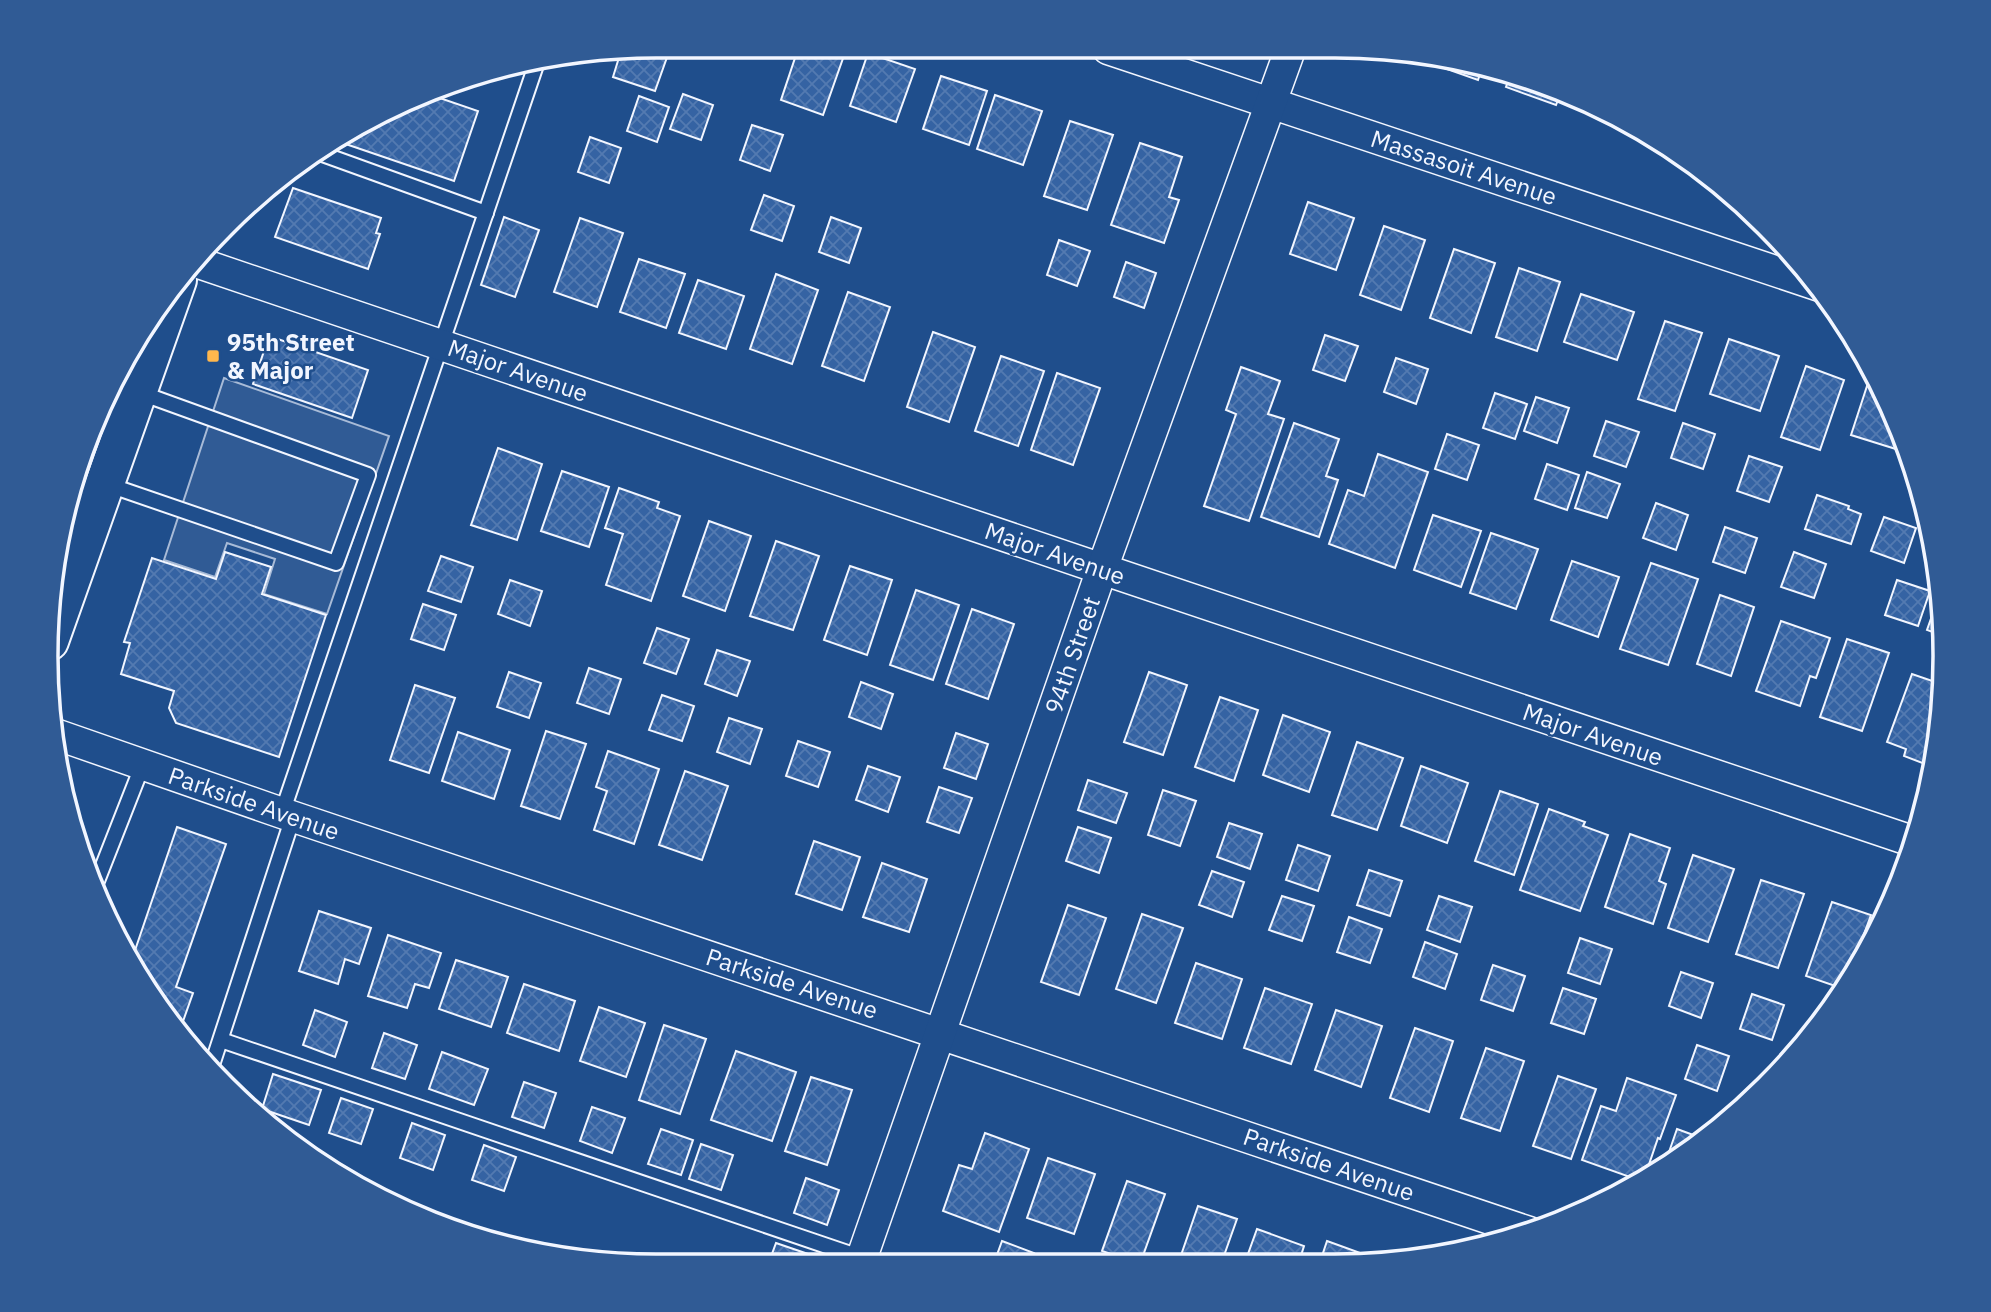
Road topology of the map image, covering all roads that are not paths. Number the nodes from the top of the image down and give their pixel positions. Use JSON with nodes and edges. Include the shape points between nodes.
{"nodes":[{"id":1,"x":1135,"y":58,"type":"edge"},
{"id":2,"x":1287,"y":58,"type":"edge"},
{"id":3,"x":534,"y":70,"type":"edge"},
{"id":4,"x":1271,"y":103,"type":"junction"},
{"id":5,"x":328,"y":156,"type":"edge"},
{"id":6,"x":486,"y":213,"type":"junction"},
{"id":7,"x":204,"y":265,"type":"edge"},
{"id":8,"x":1799,"y":279,"type":"edge"},
{"id":9,"x":164,"y":317,"type":"edge"},
{"id":10,"x":442,"y":344,"type":"junction"},
{"id":11,"x":137,"y":391,"type":"junction"},
{"id":12,"x":104,"y":483,"type":"junction"},
{"id":13,"x":1102,"y":569,"type":"junction"},
{"id":14,"x":60,"y":607,"type":"edge"},
{"id":15,"x":63,"y":737,"type":"edge"},
{"id":16,"x":143,"y":764,"type":"junction"},
{"id":17,"x":288,"y":815,"type":"junction"},
{"id":18,"x":1905,"y":838,"type":"edge"},
{"id":19,"x":99,"y":875,"type":"edge"},
{"id":20,"x":941,"y":1033,"type":"junction"},
{"id":21,"x":220,"y":1040,"type":"junction"},
{"id":22,"x":214,"y":1059,"type":"edge"},
{"id":23,"x":1514,"y":1227,"type":"edge"},
{"id":24,"x":847,"y":1254,"type":"edge"},
{"id":25,"x":869,"y":1254,"type":"edge"}],
"edges":[{"from":1,"to":4,"type":"street","name":"Massasoit Avenue"},
{"from":2,"to":4,"type":"street","name":"94th Street"},
{"from":3,"to":6,"type":"lane"},
{"from":4,"to":8,"type":"street","name":"Massasoit Avenue"},
{"from":4,"to":13,"type":"street","name":"94th Street"},
{"from":5,"to":6,"type":"lane"},
{"from":6,"to":10,"type":"lane"},
{"from":7,"to":10,"type":"street","name":"Major Avenue"},
{"from":9,"to":11,"type":"main road"},
{"from":10,"to":13,"type":"street","name":"Major Avenue"},
{"from":10,"to":17,"type":"lane"},
{"from":11,"to":12,"type":"main road"},
{"from":11,"to":12,"type":"lane","via":[[368,475],[336,563]]},
{"from":12,"to":14,"type":"main road"},
{"from":13,"to":18,"type":"street","name":"Major Avenue"},
{"from":13,"to":20,"type":"street","name":"94th Street"},
{"from":15,"to":16,"type":"street","name":"Parkside Avenue"},
{"from":16,"to":17,"type":"street","name":"Parkside Avenue"},
{"from":16,"to":19,"type":"lane"},
{"from":17,"to":20,"type":"street","name":"Parkside Avenue"},
{"from":17,"to":21,"type":"lane"},
{"from":20,"to":23,"type":"street","name":"Parkside Avenue"},
{"from":20,"to":25,"type":"street","name":"94th Street"},
{"from":21,"to":22,"type":"lane"},
{"from":21,"to":24,"type":"lane"}]}
